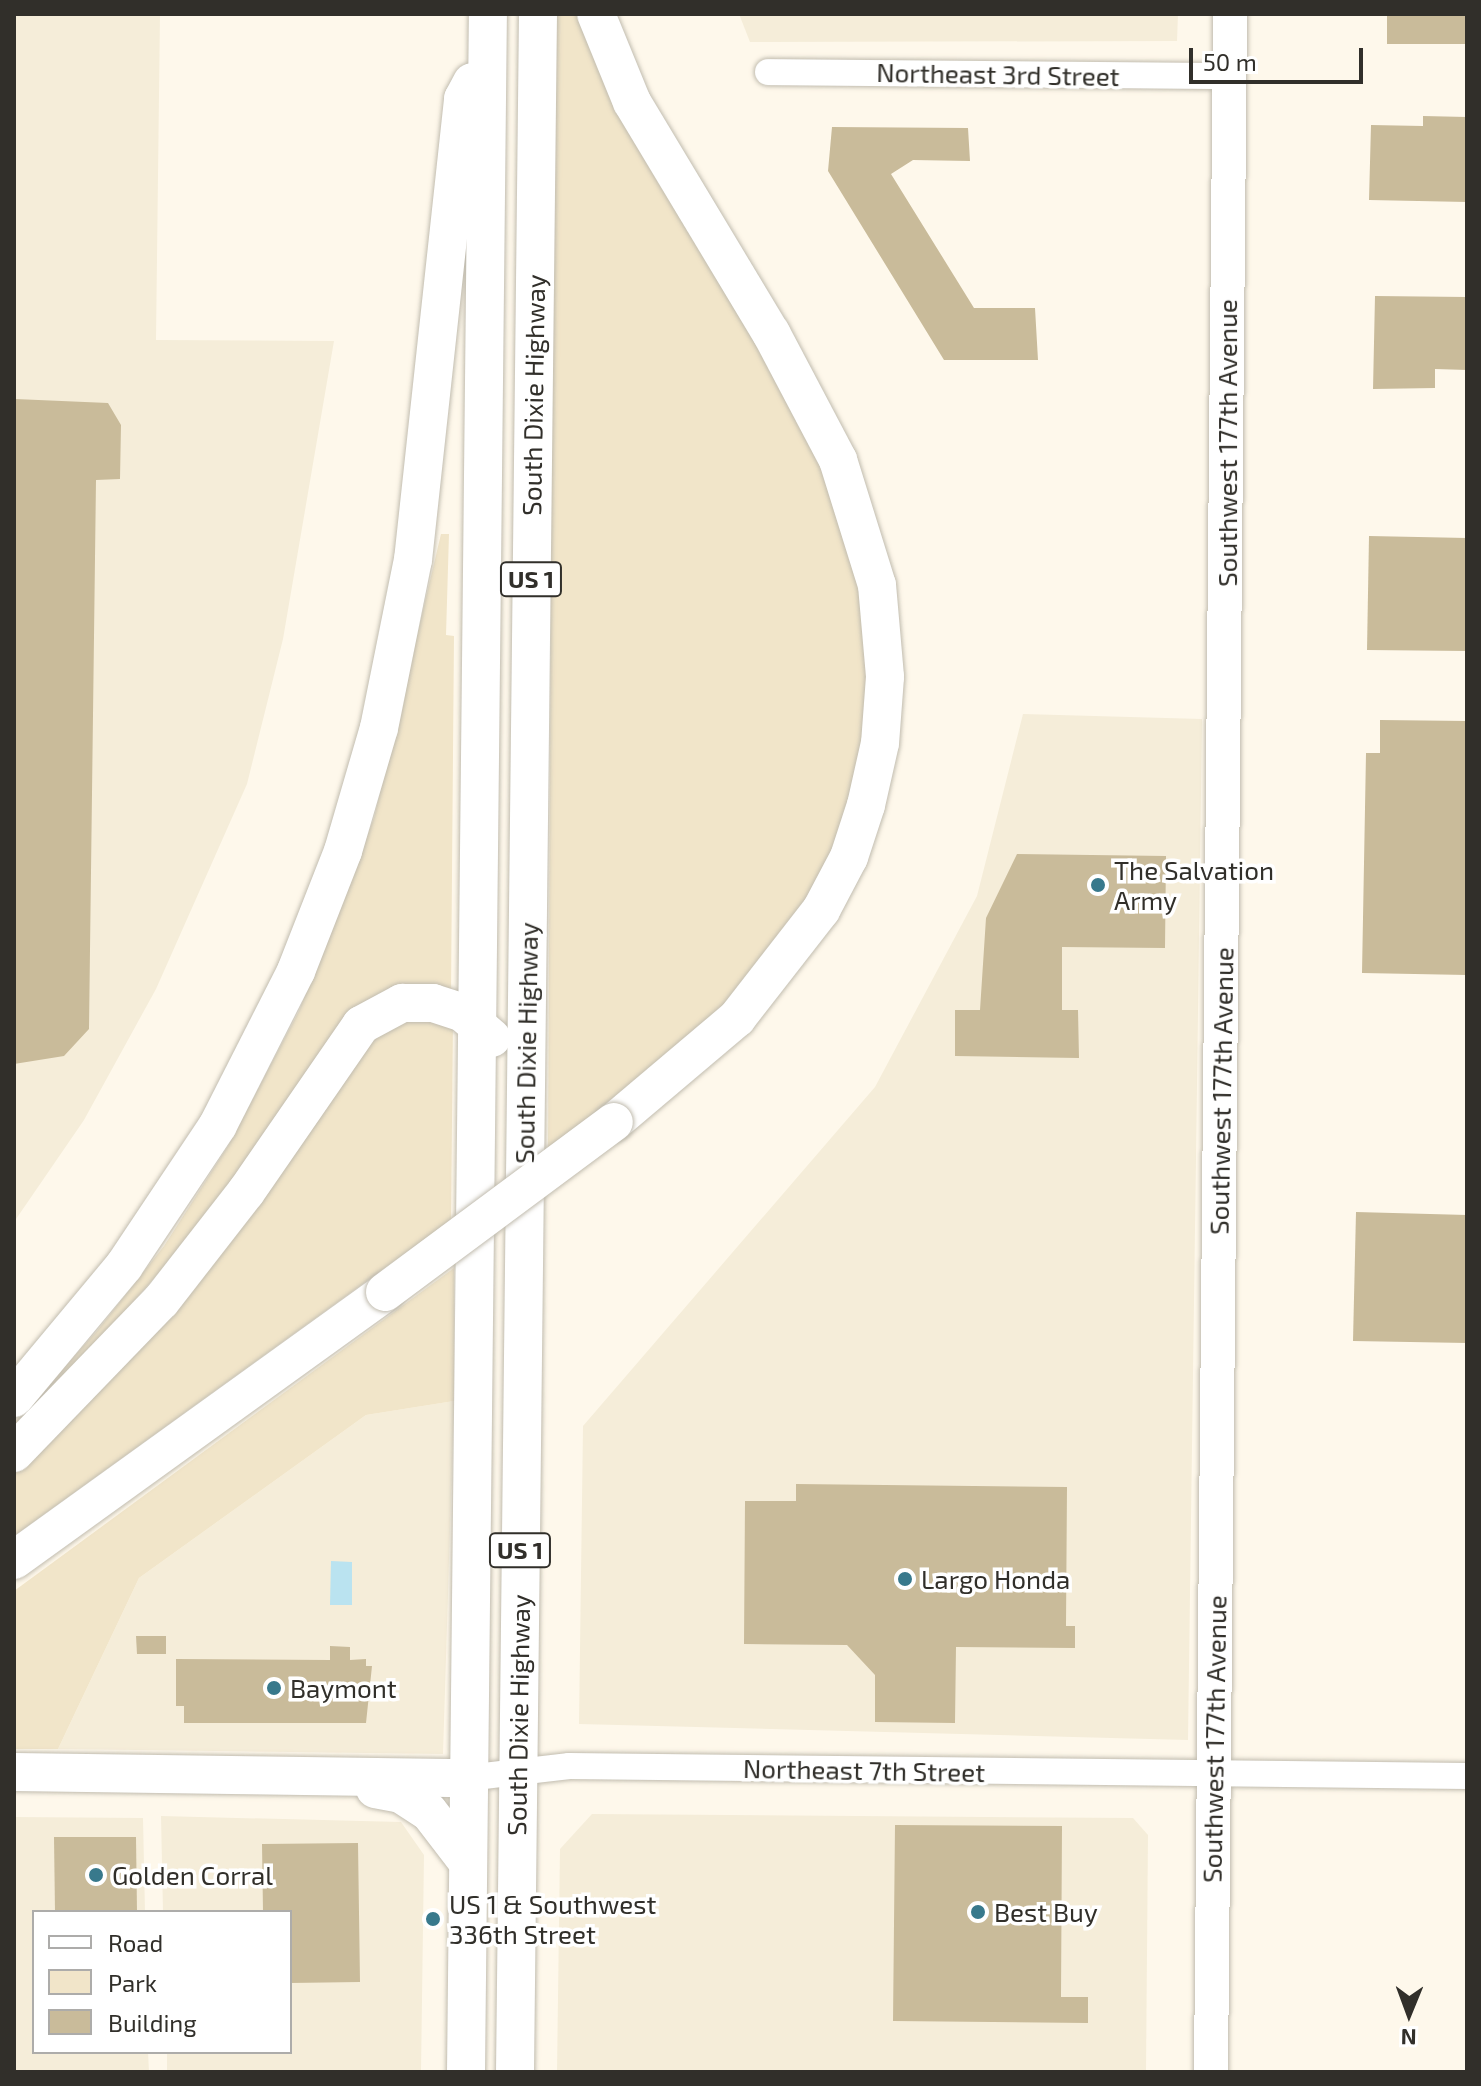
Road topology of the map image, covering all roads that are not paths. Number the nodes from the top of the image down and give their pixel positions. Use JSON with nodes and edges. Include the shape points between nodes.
{"nodes":[{"id":1,"x":538,"y":14,"type":"edge"},
{"id":2,"x":596,"y":14,"type":"edge"},
{"id":3,"x":1230,"y":14,"type":"edge"},
{"id":4,"x":488,"y":32,"type":"edge"},
{"id":5,"x":768,"y":72,"type":"dead end"},
{"id":6,"x":1229,"y":76,"type":"junction"},
{"id":7,"x":477,"y":1022,"type":"junction"},
{"id":8,"x":524,"y":1143,"type":"junction"},
{"id":9,"x":14,"y":1398,"type":"edge"},
{"id":10,"x":14,"y":1453,"type":"edge"},
{"id":11,"x":14,"y":1560,"type":"edge"},
{"id":12,"x":14,"y":1772,"type":"edge"},
{"id":13,"x":517,"y":1773,"type":"junction"},
{"id":14,"x":1213,"y":1774,"type":"junction"},
{"id":15,"x":1467,"y":1776,"type":"edge"},
{"id":16,"x":467,"y":1778,"type":"junction"},
{"id":17,"x":341,"y":1779,"type":"junction"},
{"id":18,"x":466,"y":1860,"type":"junction"},
{"id":19,"x":466,"y":2072,"type":"edge"},
{"id":20,"x":515,"y":2072,"type":"edge"},
{"id":21,"x":1211,"y":2072,"type":"edge"}],
"edges":[{"from":1,"to":8,"type":"highway","name":"South Dixie Highway","number":"US 1"},
{"from":2,"to":11,"type":"highway","bridge":true,"via":[[632,102],[771,333],[838,460],[877,585],[885,677],[880,743],[849,857],[821,910],[737,1018],[614,1122]]},
{"from":3,"to":6,"type":"main road","name":"Southwest 177th Avenue"},
{"from":4,"to":7,"type":"highway","name":"South Dixie Highway","number":"US 1"},
{"from":4,"to":9,"type":"highway","via":[[463,99],[435,392],[406,602],[379,728],[343,851],[290,984],[218,1125],[124,1266]]},
{"from":5,"to":6,"type":"street","name":"Northeast 3rd Street"},
{"from":6,"to":14,"type":"main road","name":"Southwest 177th Avenue"},
{"from":7,"to":8,"type":"highway","via":[[506,1065]]},
{"from":7,"to":10,"type":"highway","via":[[448,1007],[417,1002],[388,1008],[361,1025],[246,1192],[171,1289]]},
{"from":7,"to":16,"type":"highway","name":"South Dixie Highway","number":"US 1"},
{"from":8,"to":13,"type":"highway","name":"South Dixie Highway","number":"US 1"},
{"from":12,"to":17,"type":"highway"},
{"from":13,"to":14,"type":"street","name":"Northeast 7th Street","via":[[569,1766]]},
{"from":13,"to":16,"type":"street","name":"Northeast 7th Street"},
{"from":13,"to":20,"type":"highway","name":"South Dixie Highway","number":"US 1"},
{"from":14,"to":15,"type":"street","name":"Northeast 7th Street"},
{"from":14,"to":21,"type":"main road","name":"Southwest 177th Avenue"},
{"from":16,"to":17,"type":"highway"},
{"from":16,"to":18,"type":"highway","name":"South Dixie Highway","number":"US 1"},
{"from":17,"to":18,"type":"highway","via":[[401,1794],[420,1805]]},
{"from":18,"to":19,"type":"highway","name":"South Dixie Highway","number":"US 1"}]}
